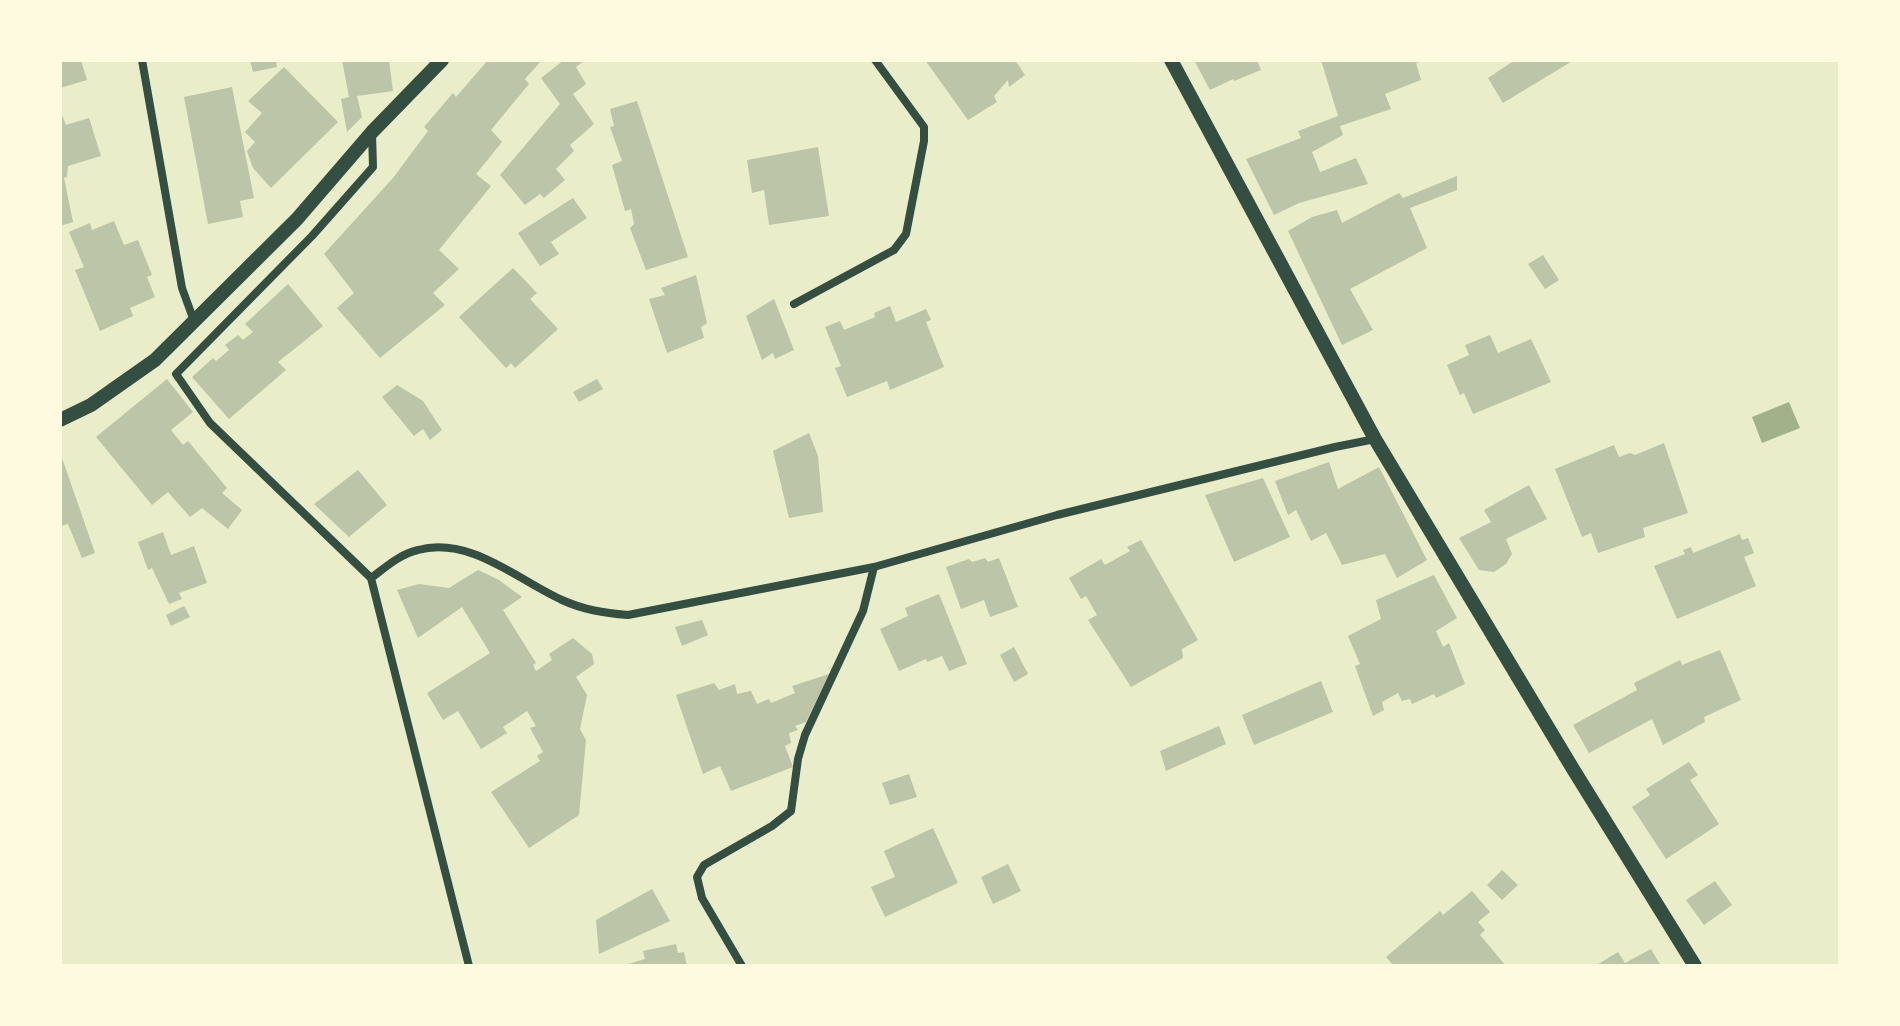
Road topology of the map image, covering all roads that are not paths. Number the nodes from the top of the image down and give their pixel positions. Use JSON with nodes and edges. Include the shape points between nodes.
{"nodes":[{"id":1,"x":142,"y":60,"type":"edge"},
{"id":2,"x":442,"y":60,"type":"edge"},
{"id":3,"x":875,"y":60,"type":"edge"},
{"id":4,"x":1171,"y":60,"type":"edge"},
{"id":5,"x":372,"y":132,"type":"junction"},
{"id":6,"x":794,"y":304,"type":"dead end"},
{"id":7,"x":194,"y":321,"type":"junction"},
{"id":8,"x":60,"y":420,"type":"edge"},
{"id":9,"x":1375,"y":439,"type":"junction"},
{"id":10,"x":874,"y":567,"type":"junction"},
{"id":11,"x":371,"y":578,"type":"junction"},
{"id":12,"x":469,"y":966,"type":"edge"},
{"id":13,"x":742,"y":966,"type":"edge"},
{"id":14,"x":1695,"y":966,"type":"edge"}],
"edges":[{"from":1,"to":7,"type":"street","via":[[182,288]]},
{"from":2,"to":5,"type":"street"},
{"from":3,"to":6,"type":"street","via":[[924,127],[906,234],[894,250]]},
{"from":4,"to":9,"type":"street"},
{"from":5,"to":7,"type":"street","via":[[297,219]]},
{"from":5,"to":11,"type":"street","via":[[373,167],[176,374],[210,423]]},
{"from":7,"to":8,"type":"street","via":[[155,360]]},
{"from":9,"to":10,"type":"street","via":[[1057,515]]},
{"from":9,"to":14,"type":"street"},
{"from":10,"to":11,"type":"street","via":[[628,615],[595,613],[470,552],[443,547],[397,559]]},
{"from":10,"to":13,"type":"street","via":[[863,611],[805,735],[791,811],[704,865],[697,877],[702,898]]},
{"from":11,"to":12,"type":"street"}]}
